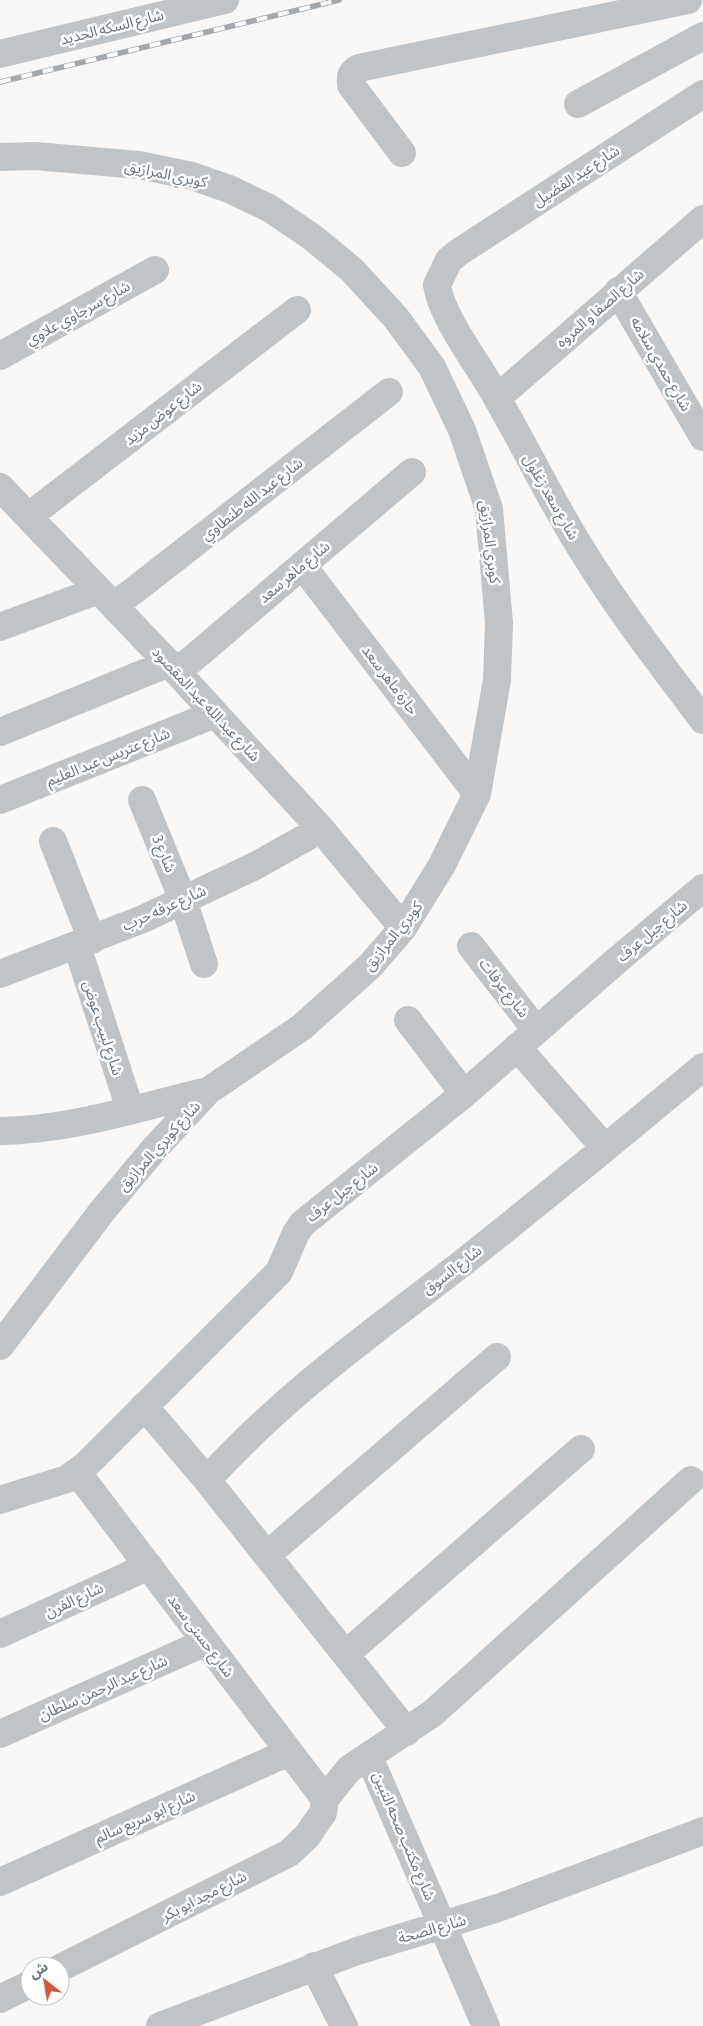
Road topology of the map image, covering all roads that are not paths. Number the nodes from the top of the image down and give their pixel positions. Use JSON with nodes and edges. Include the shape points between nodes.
{"nodes":[{"id":1,"x":225,"y":0,"type":"edge"},
{"id":2,"x":688,"y":0,"type":"edge"},
{"id":3,"x":703,"y":36,"type":"edge"},
{"id":4,"x":0,"y":54,"type":"edge"},
{"id":5,"x":703,"y":94,"type":"edge"},
{"id":6,"x":578,"y":104,"type":"dead end"},
{"id":7,"x":402,"y":153,"type":"dead end"},
{"id":8,"x":0,"y":157,"type":"edge"},
{"id":9,"x":702,"y":223,"type":"edge"},
{"id":10,"x":449,"y":260,"type":"joint"},
{"id":11,"x":155,"y":270,"type":"dead end"},
{"id":12,"x":618,"y":291,"type":"junction"},
{"id":13,"x":297,"y":310,"type":"dead end"},
{"id":14,"x":0,"y":356,"type":"edge"},
{"id":15,"x":390,"y":392,"type":"dead end"},
{"id":16,"x":498,"y":398,"type":"junction"},
{"id":17,"x":703,"y":437,"type":"edge"},
{"id":18,"x":412,"y":472,"type":"dead end"},
{"id":19,"x":10,"y":502,"type":"edge"},
{"id":20,"x":302,"y":565,"type":"junction"},
{"id":21,"x":106,"y":598,"type":"junction"},
{"id":22,"x":0,"y":627,"type":"edge"},
{"id":23,"x":173,"y":667,"type":"junction"},
{"id":24,"x":215,"y":714,"type":"junction"},
{"id":25,"x":703,"y":720,"type":"edge"},
{"id":26,"x":0,"y":732,"type":"edge"},
{"id":27,"x":477,"y":794,"type":"junction"},
{"id":28,"x":0,"y":800,"type":"edge"},
{"id":29,"x":142,"y":800,"type":"dead end"},
{"id":30,"x":321,"y":829,"type":"junction"},
{"id":31,"x":53,"y":841,"type":"dead end"},
{"id":32,"x":703,"y":888,"type":"edge"},
{"id":33,"x":183,"y":900,"type":"junction"},
{"id":34,"x":403,"y":928,"type":"junction"},
{"id":35,"x":85,"y":943,"type":"junction"},
{"id":36,"x":471,"y":946,"type":"dead end"},
{"id":37,"x":204,"y":964,"type":"dead end"},
{"id":38,"x":1,"y":969,"type":"edge"},
{"id":39,"x":408,"y":1020,"type":"dead end"},
{"id":40,"x":527,"y":1038,"type":"junction"},
{"id":41,"x":703,"y":1067,"type":"edge"},
{"id":42,"x":208,"y":1091,"type":"junction"},
{"id":43,"x":464,"y":1094,"type":"junction"},
{"id":44,"x":130,"y":1109,"type":"junction"},
{"id":45,"x":0,"y":1131,"type":"edge"},
{"id":46,"x":605,"y":1148,"type":"junction"},
{"id":47,"x":0,"y":1346,"type":"edge"},
{"id":48,"x":498,"y":1357,"type":"dead end"},
{"id":49,"x":144,"y":1406,"type":"junction"},
{"id":50,"x":582,"y":1449,"type":"dead end"},
{"id":51,"x":78,"y":1472,"type":"junction"},
{"id":52,"x":207,"y":1480,"type":"junction"},
{"id":53,"x":691,"y":1480,"type":"dead end"},
{"id":54,"x":0,"y":1500,"type":"edge"},
{"id":55,"x":267,"y":1556,"type":"junction"},
{"id":56,"x":149,"y":1566,"type":"junction"},
{"id":57,"x":0,"y":1634,"type":"edge"},
{"id":58,"x":206,"y":1642,"type":"junction"},
{"id":59,"x":346,"y":1654,"type":"junction"},
{"id":60,"x":407,"y":1732,"type":"junction"},
{"id":61,"x":0,"y":1734,"type":"edge"},
{"id":62,"x":290,"y":1752,"type":"junction"},
{"id":63,"x":369,"y":1757,"type":"junction"},
{"id":64,"x":325,"y":1800,"type":"junction"},
{"id":65,"x":703,"y":1831,"type":"edge"},
{"id":66,"x":0,"y":1882,"type":"edge"},
{"id":67,"x":443,"y":1926,"type":"junction"},
{"id":68,"x":70,"y":1963,"type":"edge"},
{"id":69,"x":314,"y":1966,"type":"junction"},
{"id":70,"x":20,"y":1989,"type":"edge"},
{"id":71,"x":0,"y":1999,"type":"edge"},
{"id":72,"x":160,"y":2026,"type":"edge"},
{"id":73,"x":344,"y":2026,"type":"edge"},
{"id":74,"x":486,"y":2026,"type":"edge"}],
"edges":[{"from":1,"to":4,"type":"street","name":"شارع السكه الحديد"},
{"from":2,"to":7,"type":"street","via":[[359,68],[353,72],[351,85]]},
{"from":3,"to":6,"type":"street"},
{"from":5,"to":10,"type":"street","name":"شارع عبد الفضيل"},
{"from":8,"to":27,"type":"street","name":"كوبري المرازيق","via":[[35,156],[139,165],[192,176],[269,208],[319,242],[352,270],[432,366],[462,430],[489,509],[499,623],[497,680]]},
{"from":9,"to":12,"type":"street","name":"شارع الصفا و المروه"},
{"from":10,"to":16,"type":"street","name":"شارع سعد زغلول","via":[[437,285],[439,296]]},
{"from":11,"to":14,"type":"street","name":"شارع سرجاوي علاوي"},
{"from":12,"to":16,"type":"street","name":"شارع الصفا و المروه"},
{"from":12,"to":17,"type":"street","name":"شارع حمدي سلامه"},
{"from":13,"to":19,"type":"street","name":"شارع عوض مزيد"},
{"from":15,"to":21,"type":"street","name":"شارع عبد الله طنطاوي"},
{"from":16,"to":25,"type":"street","name":"شارع سعد زغلول","via":[[542,484],[582,550]]},
{"from":18,"to":20,"type":"street","name":"شارع ماهر سعد"},
{"from":19,"to":21,"type":"street","name":"شارع عبد الله عبد المقصود"},
{"from":20,"to":23,"type":"street","name":"شارع ماهر سعد"},
{"from":20,"to":27,"type":"street","name":"حارة ماهر سعد"},
{"from":21,"to":22,"type":"street","name":"شارع عبد الله طنطاوي"},
{"from":21,"to":23,"type":"street","name":"شارع عبد الله عبد المقصود"},
{"from":23,"to":24,"type":"street","name":"شارع عبد الله عبد المقصود"},
{"from":23,"to":26,"type":"street","name":"شارع ماهر سعد"},
{"from":24,"to":28,"type":"street","name":"شارع عتريس عبد العليم"},
{"from":24,"to":30,"type":"street","name":"شارع عبد الله عبد المقصود"},
{"from":27,"to":34,"type":"street","name":"كوبري المرازيق","via":[[442,865]]},
{"from":29,"to":33,"type":"street","name":"شارع 3"},
{"from":30,"to":33,"type":"street","name":"شارع عرفه حرب","via":[[255,866]]},
{"from":30,"to":34,"type":"street","name":"شارع عبد الله عبد المقصود"},
{"from":31,"to":35,"type":"street","name":"شارع لبيب عوض"},
{"from":32,"to":40,"type":"street","name":"شارع جبل عرف"},
{"from":33,"to":35,"type":"street","name":"شارع عرفه حرب"},
{"from":33,"to":37,"type":"street","name":"شارع 3"},
{"from":34,"to":42,"type":"street","name":"كوبري المرازيق","via":[[370,966],[302,1027]]},
{"from":35,"to":38,"type":"street","name":"شارع عرفه حرب"},
{"from":35,"to":44,"type":"street","name":"شارع لبيب عوض"},
{"from":36,"to":40,"type":"street","name":"شارع عرفات"},
{"from":39,"to":43,"type":"street"},
{"from":40,"to":43,"type":"street","name":"شارع جبل عرف"},
{"from":40,"to":46,"type":"street","name":"شارع عرفات"},
{"from":41,"to":46,"type":"street","name":"شارع السوق"},
{"from":42,"to":44,"type":"street","name":"شارع كوبري المرازيق"},
{"from":42,"to":47,"type":"street","name":"شارع كوبري المرازيق","via":[[103,1210]]},
{"from":43,"to":49,"type":"street","name":"شارع جبل عرف","via":[[302,1224],[279,1272]]},
{"from":44,"to":45,"type":"street","name":"شارع كوبري المرازيق","via":[[95,1120]]},
{"from":46,"to":52,"type":"street","name":"شارع السوق","via":[[546,1198],[304,1385],[254,1430]]},
{"from":48,"to":55,"type":"street"},
{"from":49,"to":51,"type":"street","name":"شارع جبل عرف"},
{"from":49,"to":52,"type":"street"},
{"from":50,"to":59,"type":"street"},
{"from":51,"to":54,"type":"street","name":"شارع جبل عرف","via":[[67,1479]]},
{"from":51,"to":56,"type":"street","name":"شارع حسنى سعد"},
{"from":52,"to":55,"type":"street"},
{"from":53,"to":60,"type":"street","name":"شارع مجد ابو بكر","via":[[434,1713]]},
{"from":55,"to":59,"type":"street"},
{"from":56,"to":57,"type":"street","name":"شارع الفرن"},
{"from":56,"to":58,"type":"street","name":"شارع حسنى سعد"},
{"from":58,"to":61,"type":"street","name":"شارع عبد الرحمن سلطان"},
{"from":58,"to":62,"type":"street","name":"شارع حسنى سعد"},
{"from":59,"to":60,"type":"street"},
{"from":60,"to":63,"type":"street","name":"شارع مجد ابو بكر"},
{"from":62,"to":64,"type":"street","name":"شارع حسنى سعد"},
{"from":62,"to":66,"type":"street","name":"شارع ابو سريع سالم"},
{"from":63,"to":64,"type":"street","name":"شارع مجد ابو بكر","via":[[349,1769]]},
{"from":63,"to":67,"type":"street","name":"شارع مكتب صحه التبين"},
{"from":64,"to":68,"type":"street","name":"شارع مجد ابو بكر","via":[[320,1818],[307,1836],[288,1853]]},
{"from":65,"to":67,"type":"street","name":"شارع الصحة","via":[[553,1889]]},
{"from":67,"to":69,"type":"street","name":"شارع الصحة"},
{"from":67,"to":74,"type":"street","name":"شارع مكتب صحه التبين"},
{"from":69,"to":72,"type":"street","name":"شارع الصحة"},
{"from":69,"to":73,"type":"street"},
{"from":70,"to":71,"type":"street"}]}
